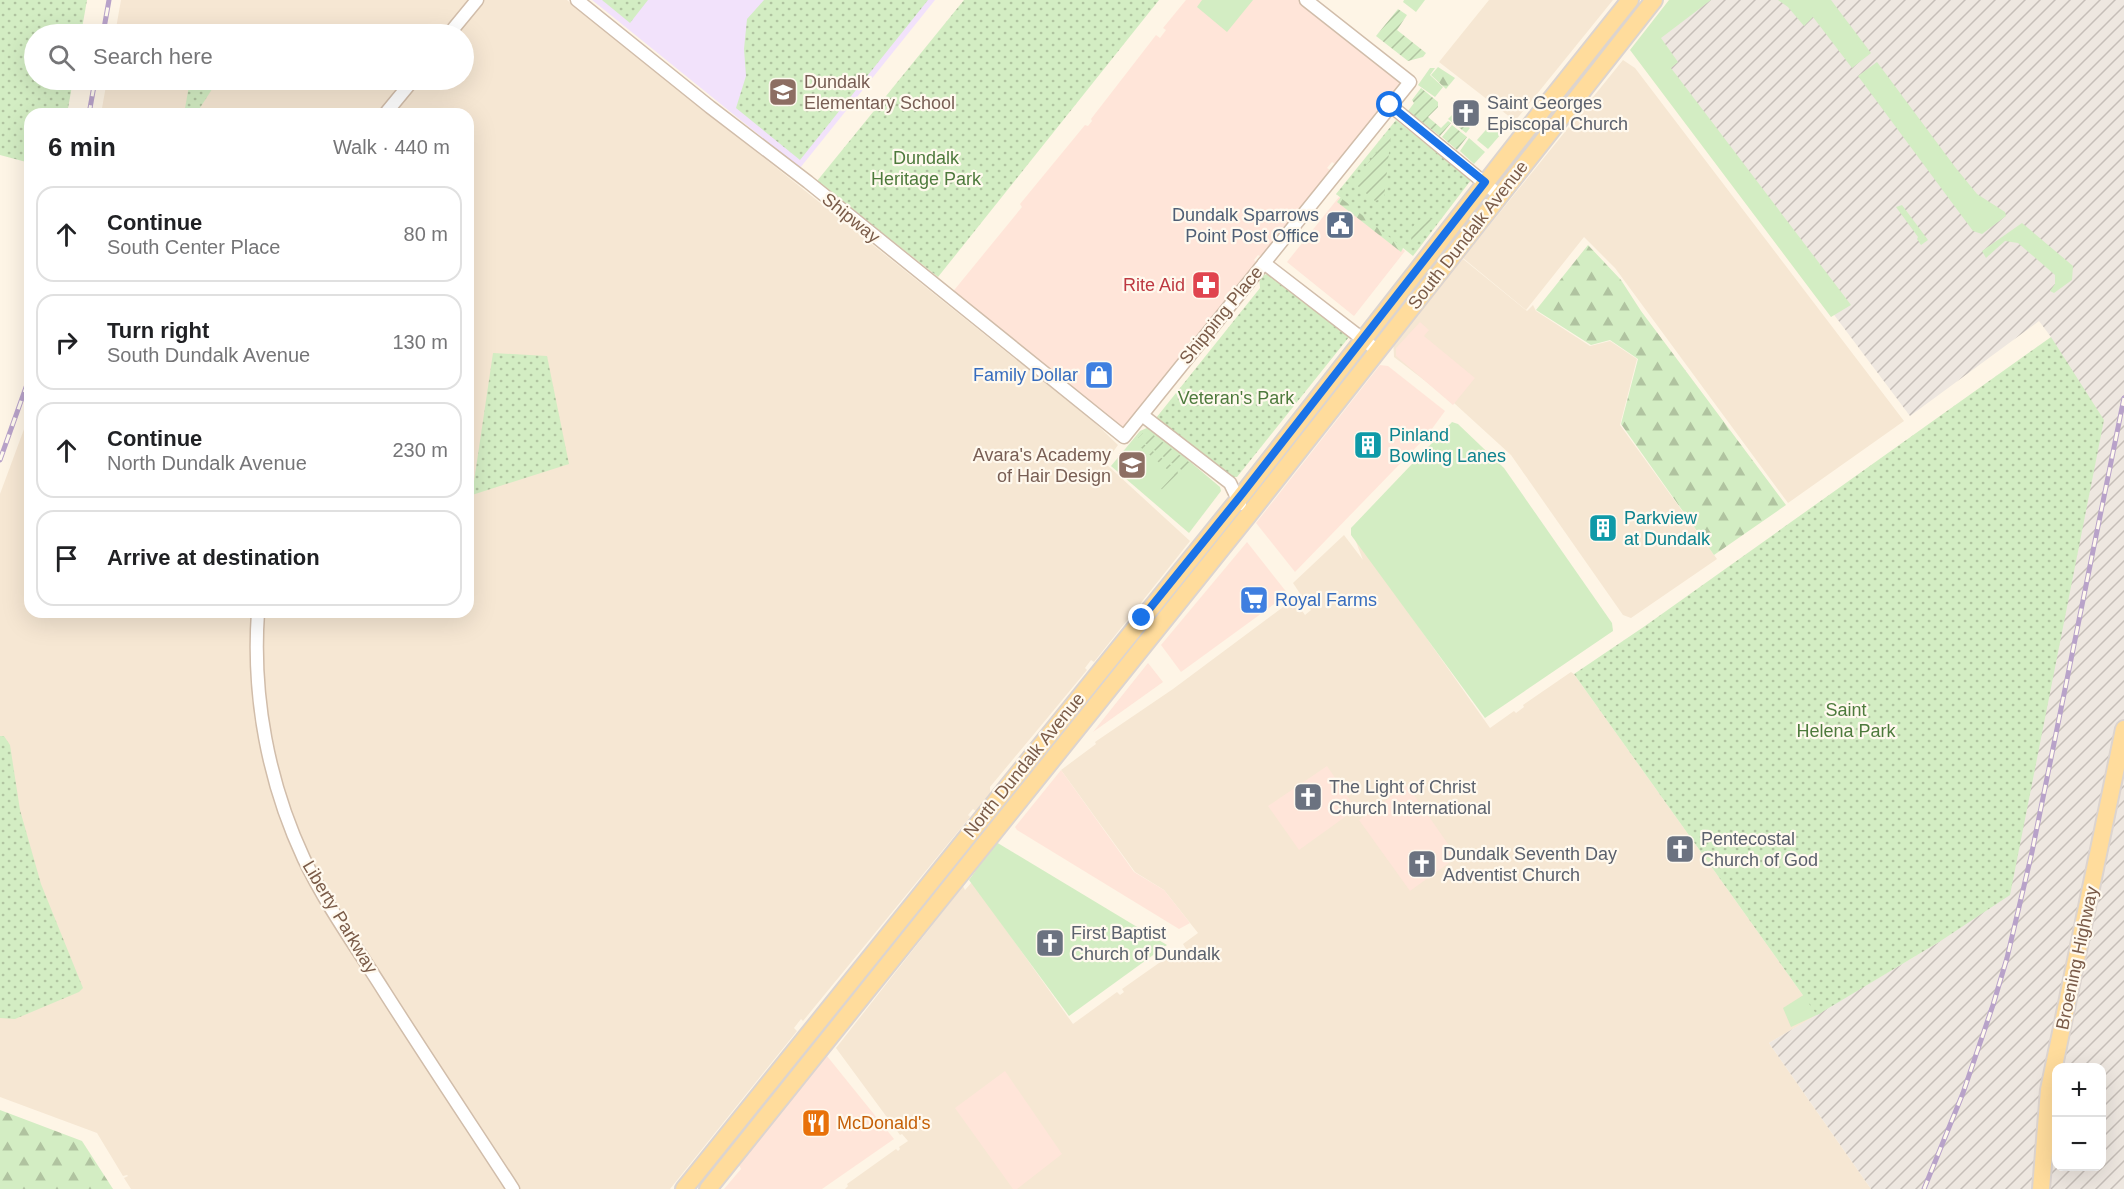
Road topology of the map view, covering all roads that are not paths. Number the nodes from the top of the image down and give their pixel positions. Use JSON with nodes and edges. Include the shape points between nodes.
{"nodes":[{"id":1,"x":477,"y":0,"type":"edge"},
{"id":2,"x":577,"y":0,"type":"edge"},
{"id":3,"x":1306,"y":0,"type":"edge"},
{"id":4,"x":1630,"y":0,"type":"edge"},
{"id":5,"x":1654,"y":0,"type":"edge"},
{"id":6,"x":457,"y":24,"type":"edge"},
{"id":7,"x":404,"y":90,"type":"edge"},
{"id":8,"x":1390,"y":105,"type":"junction"},
{"id":9,"x":390,"y":108,"type":"edge"},
{"id":10,"x":1485,"y":182,"type":"junction"},
{"id":11,"x":1499,"y":195,"type":"junction"},
{"id":12,"x":1264,"y":263,"type":"junction"},
{"id":13,"x":1364,"y":339,"type":"junction"},
{"id":14,"x":1378,"y":351,"type":"junction"},
{"id":15,"x":1142,"y":415,"type":"junction"},
{"id":16,"x":1124,"y":437,"type":"joint"},
{"id":17,"x":1239,"y":499,"type":"junction"},
{"id":18,"x":1244,"y":520,"type":"junction"},
{"id":19,"x":258,"y":618,"type":"edge"},
{"id":20,"x":2124,"y":729,"type":"edge"},
{"id":21,"x":513,"y":1189,"type":"edge"},
{"id":22,"x":684,"y":1189,"type":"edge"},
{"id":23,"x":708,"y":1189,"type":"edge"},
{"id":24,"x":2042,"y":1189,"type":"edge"}],
"edges":[{"from":1,"to":6,"type":"street"},
{"from":2,"to":16,"type":"street","name":"Shipway"},
{"from":3,"to":8,"type":"street","name":"Shipping Place","via":[[1410,82]]},
{"from":4,"to":10,"type":"main road","name":"South Dundalk Avenue"},
{"from":5,"to":11,"type":"main road","name":"South Dundalk Avenue"},
{"from":7,"to":9,"type":"street"},
{"from":8,"to":10,"type":"street"},
{"from":8,"to":12,"type":"street","name":"Shipping Place"},
{"from":10,"to":11,"type":"street"},
{"from":10,"to":13,"type":"main road","name":"South Dundalk Avenue"},
{"from":11,"to":14,"type":"main road","name":"South Dundalk Avenue"},
{"from":12,"to":13,"type":"street"},
{"from":12,"to":15,"type":"street","name":"Shipping Place"},
{"from":13,"to":14,"type":"street"},
{"from":13,"to":17,"type":"main road","name":"North Dundalk Avenue"},
{"from":14,"to":18,"type":"main road","name":"North Dundalk Avenue"},
{"from":15,"to":16,"type":"street","name":"Shipping Place"},
{"from":15,"to":17,"type":"street","via":[[1230,483]]},
{"from":17,"to":18,"type":"street"},
{"from":17,"to":22,"type":"main road","name":"North Dundalk Avenue"},
{"from":18,"to":23,"type":"main road","name":"North Dundalk Avenue"},
{"from":19,"to":21,"type":"street","name":"Liberty Parkway","via":[[260,709],[277,786],[304,860]]},
{"from":20,"to":24,"type":"main road","name":"Broening Highway","via":[[2049,1089]]}]}
